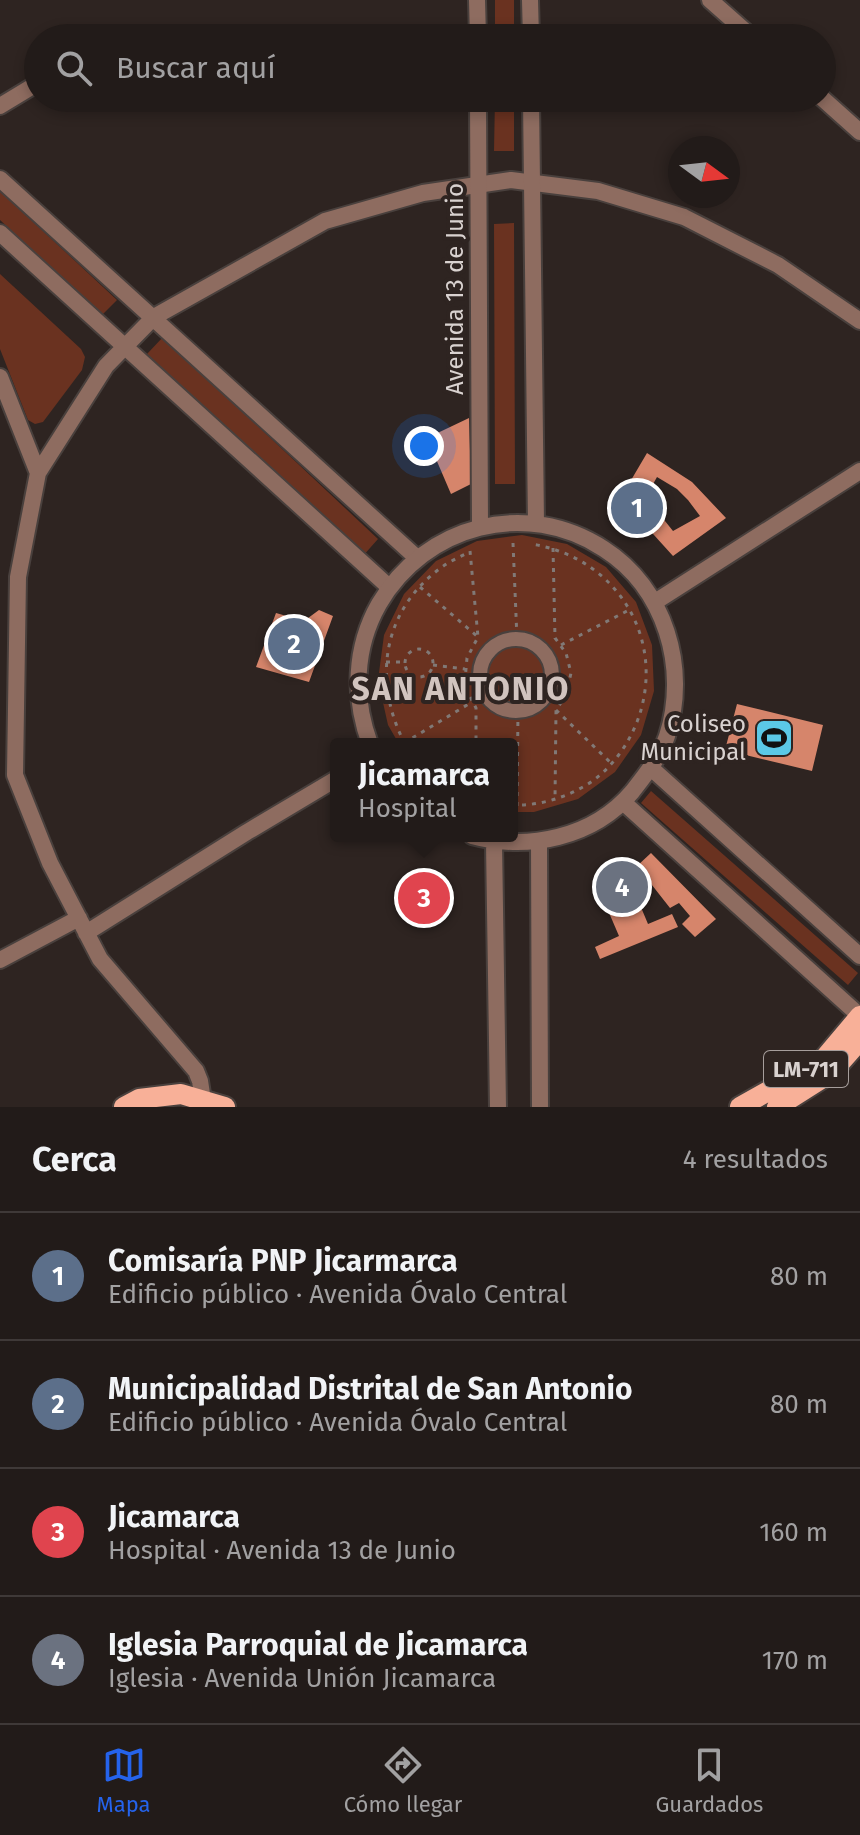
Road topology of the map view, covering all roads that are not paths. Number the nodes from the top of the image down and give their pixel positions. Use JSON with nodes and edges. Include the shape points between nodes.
{"nodes":[{"id":1,"x":477,"y":0,"type":"edge"},
{"id":2,"x":530,"y":0,"type":"edge"},
{"id":3,"x":710,"y":0,"type":"edge"},
{"id":4,"x":478,"y":24,"type":"edge"},
{"id":5,"x":531,"y":24,"type":"edge"},
{"id":6,"x":737,"y":24,"type":"edge"},
{"id":7,"x":24,"y":91,"type":"edge"},
{"id":8,"x":0,"y":106,"type":"edge"},
{"id":9,"x":836,"y":111,"type":"edge"},
{"id":10,"x":478,"y":112,"type":"edge"},
{"id":11,"x":531,"y":112,"type":"edge"},
{"id":12,"x":860,"y":132,"type":"edge"},
{"id":13,"x":0,"y":179,"type":"edge"},
{"id":14,"x":532,"y":183,"type":"junction"},
{"id":15,"x":479,"y":185,"type":"junction"},
{"id":16,"x":0,"y":233,"type":"edge"},
{"id":17,"x":154,"y":317,"type":"junction"},
{"id":18,"x":860,"y":321,"type":"edge"},
{"id":19,"x":124,"y":348,"type":"junction"},
{"id":20,"x":0,"y":377,"type":"edge"},
{"id":21,"x":860,"y":471,"type":"edge"},
{"id":22,"x":38,"y":473,"type":"junction"},
{"id":23,"x":536,"y":524,"type":"junction"},
{"id":24,"x":480,"y":527,"type":"junction"},
{"id":25,"x":417,"y":558,"type":"junction"},
{"id":26,"x":389,"y":587,"type":"junction"},
{"id":27,"x":655,"y":602,"type":"junction"},
{"id":28,"x":518,"y":711,"type":"joint"},
{"id":29,"x":368,"y":738,"type":"edge"},
{"id":30,"x":651,"y":768,"type":"junction"},
{"id":31,"x":8,"y":779,"type":"edge"},
{"id":32,"x":330,"y":783,"type":"edge"},
{"id":33,"x":623,"y":802,"type":"junction"},
{"id":34,"x":494,"y":842,"type":"joint"},
{"id":35,"x":539,"y":842,"type":"junction"},
{"id":36,"x":82,"y":926,"type":"junction"},
{"id":37,"x":860,"y":956,"type":"edge"},
{"id":38,"x":0,"y":960,"type":"edge"},
{"id":39,"x":860,"y":1016,"type":"edge"},
{"id":40,"x":860,"y":1040,"type":"edge"},
{"id":41,"x":204,"y":1104,"type":"edge"},
{"id":42,"x":124,"y":1107,"type":"edge"},
{"id":43,"x":225,"y":1107,"type":"edge"},
{"id":44,"x":498,"y":1107,"type":"edge"},
{"id":45,"x":540,"y":1107,"type":"edge"},
{"id":46,"x":740,"y":1107,"type":"edge"},
{"id":47,"x":777,"y":1107,"type":"edge"}],
"edges":[{"from":1,"to":4,"type":"street"},
{"from":2,"to":5,"type":"street"},
{"from":3,"to":6,"type":"street"},
{"from":7,"to":8,"type":"street"},
{"from":9,"to":12,"type":"street"},
{"from":10,"to":15,"type":"street","name":"Avenida 13 de Junio"},
{"from":11,"to":14,"type":"street"},
{"from":13,"to":17,"type":"street"},
{"from":14,"to":15,"type":"street"},
{"from":14,"to":18,"type":"street","via":[[598,191],[684,217],[778,265]]},
{"from":14,"to":23,"type":"street"},
{"from":15,"to":17,"type":"street","via":[[423,193],[325,221]]},
{"from":15,"to":24,"type":"street","name":"Avenida 13 de Junio"},
{"from":16,"to":19,"type":"street"},
{"from":17,"to":19,"type":"street"},
{"from":17,"to":25,"type":"street"},
{"from":19,"to":22,"type":"street","via":[[106,366]]},
{"from":19,"to":26,"type":"street"},
{"from":20,"to":22,"type":"street"},
{"from":21,"to":27,"type":"street"},
{"from":22,"to":31,"type":"street","via":[[18,577]]},
{"from":23,"to":24,"type":"street"},
{"from":23,"to":27,"type":"street","via":[[605,549]]},
{"from":24,"to":25,"type":"street"},
{"from":25,"to":26,"type":"street"},
{"from":26,"to":29,"type":"street","via":[[371,617],[360,652],[357,687]]},
{"from":27,"to":30,"type":"street","via":[[676,668],[667,737]]},
{"from":28,"to":28,"type":"street","via":[[490,700],[480,671],[489,652],[506,640],[537,646],[552,674],[538,703]]},
{"from":30,"to":33,"type":"street"},
{"from":30,"to":37,"type":"street"},
{"from":31,"to":36,"type":"street"},
{"from":32,"to":36,"type":"street"},
{"from":33,"to":35,"type":"street","via":[[584,829]]},
{"from":33,"to":39,"type":"street"},
{"from":34,"to":35,"type":"street"},
{"from":34,"to":44,"type":"street"},
{"from":35,"to":45,"type":"street"},
{"from":36,"to":38,"type":"street"},
{"from":36,"to":41,"type":"street","via":[[100,959],[196,1071]]},
{"from":39,"to":46,"type":"main road","number":"LM-711","via":[[823,1060]]},
{"from":40,"to":47,"type":"main road","number":"LM-711","via":[[832,1072]]},
{"from":41,"to":42,"type":"main road","via":[[181,1094],[139,1099]]},
{"from":41,"to":43,"type":"main road"}]}
